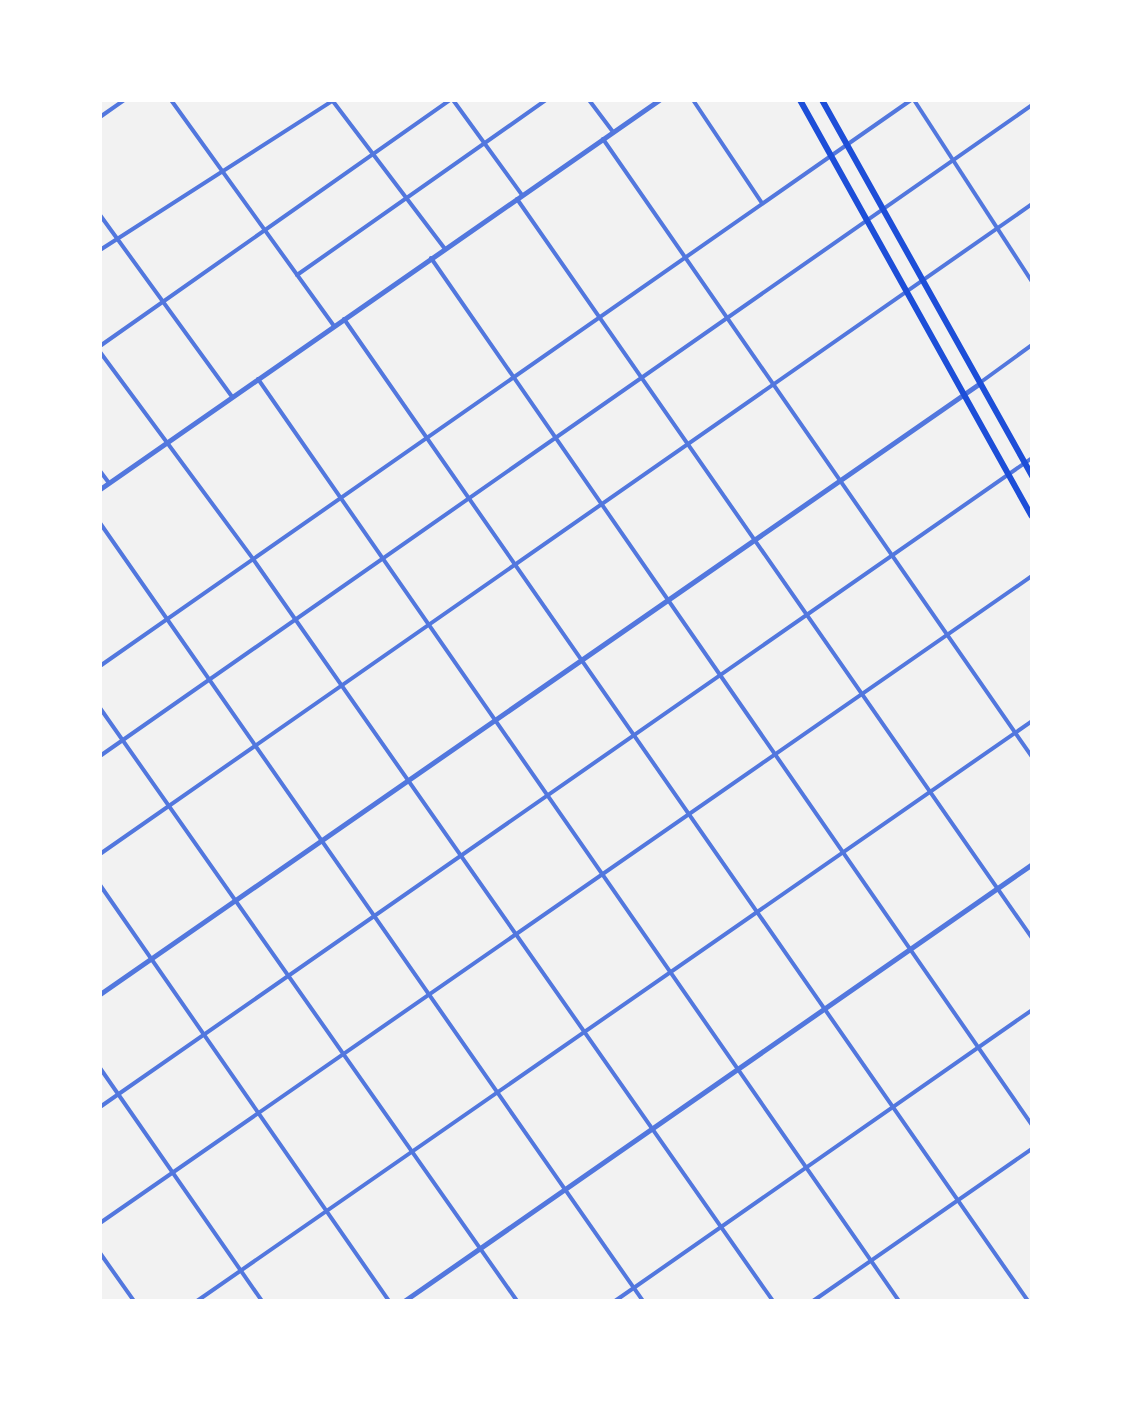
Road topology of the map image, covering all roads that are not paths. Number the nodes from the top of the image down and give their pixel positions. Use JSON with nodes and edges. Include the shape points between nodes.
{"nodes":[{"id":1,"x":124,"y":100,"type":"edge"},
{"id":2,"x":171,"y":100,"type":"edge"},
{"id":3,"x":333,"y":100,"type":"edge"},
{"id":4,"x":452,"y":100,"type":"edge"},
{"id":5,"x":546,"y":100,"type":"edge"},
{"id":6,"x":589,"y":100,"type":"edge"},
{"id":7,"x":659,"y":100,"type":"edge"},
{"id":8,"x":693,"y":100,"type":"edge"},
{"id":9,"x":800,"y":100,"type":"edge"},
{"id":10,"x":822,"y":100,"type":"edge"},
{"id":11,"x":913,"y":100,"type":"edge"},
{"id":12,"x":1032,"y":105,"type":"edge"},
{"id":13,"x":100,"y":117,"type":"edge"},
{"id":14,"x":613,"y":132,"type":"junction"},
{"id":15,"x":603,"y":139,"type":"junction"},
{"id":16,"x":485,"y":144,"type":"junction"},
{"id":17,"x":848,"y":144,"type":"junction"},
{"id":18,"x":374,"y":154,"type":"junction"},
{"id":19,"x":830,"y":156,"type":"junction"},
{"id":20,"x":956,"y":160,"type":"junction"},
{"id":21,"x":219,"y":167,"type":"junction"},
{"id":22,"x":520,"y":197,"type":"junction"},
{"id":23,"x":409,"y":198,"type":"junction"},
{"id":24,"x":762,"y":203,"type":"junction"},
{"id":25,"x":1032,"y":204,"type":"edge"},
{"id":26,"x":885,"y":210,"type":"junction"},
{"id":27,"x":100,"y":215,"type":"edge"},
{"id":28,"x":868,"y":221,"type":"junction"},
{"id":29,"x":1001,"y":226,"type":"junction"},
{"id":30,"x":265,"y":231,"type":"junction"},
{"id":31,"x":118,"y":239,"type":"junction"},
{"id":32,"x":445,"y":249,"type":"junction"},
{"id":33,"x":100,"y":250,"type":"edge"},
{"id":34,"x":686,"y":257,"type":"junction"},
{"id":35,"x":431,"y":258,"type":"junction"},
{"id":36,"x":297,"y":275,"type":"junction"},
{"id":37,"x":922,"y":278,"type":"junction"},
{"id":38,"x":1032,"y":282,"type":"edge"},
{"id":39,"x":906,"y":291,"type":"junction"},
{"id":40,"x":163,"y":302,"type":"junction"},
{"id":41,"x":599,"y":317,"type":"junction"},
{"id":42,"x":728,"y":317,"type":"junction"},
{"id":43,"x":344,"y":319,"type":"junction"},
{"id":44,"x":334,"y":326,"type":"junction"},
{"id":45,"x":1032,"y":345,"type":"edge"},
{"id":46,"x":100,"y":346,"type":"edge"},
{"id":47,"x":100,"y":352,"type":"edge"},
{"id":48,"x":513,"y":377,"type":"junction"},
{"id":49,"x":641,"y":378,"type":"junction"},
{"id":50,"x":258,"y":379,"type":"junction"},
{"id":51,"x":981,"y":382,"type":"junction"},
{"id":52,"x":774,"y":383,"type":"junction"},
{"id":53,"x":963,"y":394,"type":"junction"},
{"id":54,"x":232,"y":397,"type":"junction"},
{"id":55,"x":426,"y":438,"type":"junction"},
{"id":56,"x":555,"y":438,"type":"junction"},
{"id":57,"x":167,"y":443,"type":"junction"},
{"id":58,"x":687,"y":444,"type":"junction"},
{"id":59,"x":1032,"y":458,"type":"edge"},
{"id":60,"x":1025,"y":463,"type":"junction"},
{"id":61,"x":100,"y":471,"type":"edge"},
{"id":62,"x":1009,"y":474,"type":"junction"},
{"id":63,"x":1032,"y":476,"type":"edge"},
{"id":64,"x":838,"y":478,"type":"junction"},
{"id":65,"x":109,"y":483,"type":"junction"},
{"id":66,"x":100,"y":489,"type":"edge"},
{"id":67,"x":341,"y":498,"type":"junction"},
{"id":68,"x":468,"y":499,"type":"junction"},
{"id":69,"x":601,"y":504,"type":"junction"},
{"id":70,"x":1032,"y":516,"type":"edge"},
{"id":71,"x":100,"y":523,"type":"edge"},
{"id":72,"x":753,"y":538,"type":"junction"},
{"id":73,"x":894,"y":555,"type":"junction"},
{"id":74,"x":253,"y":559,"type":"junction"},
{"id":75,"x":383,"y":559,"type":"junction"},
{"id":76,"x":514,"y":565,"type":"junction"},
{"id":77,"x":1032,"y":576,"type":"edge"},
{"id":78,"x":667,"y":600,"type":"junction"},
{"id":79,"x":807,"y":616,"type":"junction"},
{"id":80,"x":168,"y":619,"type":"junction"},
{"id":81,"x":296,"y":619,"type":"junction"},
{"id":82,"x":429,"y":624,"type":"junction"},
{"id":83,"x":947,"y":634,"type":"junction"},
{"id":84,"x":580,"y":659,"type":"junction"},
{"id":85,"x":100,"y":666,"type":"edge"},
{"id":86,"x":720,"y":676,"type":"junction"},
{"id":87,"x":211,"y":679,"type":"junction"},
{"id":88,"x":342,"y":685,"type":"junction"},
{"id":89,"x":860,"y":694,"type":"junction"},
{"id":90,"x":100,"y":708,"type":"edge"},
{"id":91,"x":495,"y":719,"type":"junction"},
{"id":92,"x":1032,"y":721,"type":"edge"},
{"id":93,"x":1015,"y":732,"type":"junction"},
{"id":94,"x":634,"y":737,"type":"junction"},
{"id":95,"x":123,"y":740,"type":"junction"},
{"id":96,"x":257,"y":745,"type":"junction"},
{"id":97,"x":100,"y":756,"type":"edge"},
{"id":98,"x":775,"y":756,"type":"junction"},
{"id":99,"x":1032,"y":757,"type":"edge"},
{"id":100,"x":409,"y":778,"type":"junction"},
{"id":101,"x":929,"y":792,"type":"junction"},
{"id":102,"x":547,"y":796,"type":"junction"},
{"id":103,"x":170,"y":805,"type":"junction"},
{"id":104,"x":690,"y":814,"type":"junction"},
{"id":105,"x":323,"y":838,"type":"junction"},
{"id":106,"x":100,"y":853,"type":"edge"},
{"id":107,"x":843,"y":854,"type":"junction"},
{"id":108,"x":461,"y":855,"type":"junction"},
{"id":109,"x":1032,"y":864,"type":"edge"},
{"id":110,"x":603,"y":873,"type":"junction"},
{"id":111,"x":100,"y":885,"type":"edge"},
{"id":112,"x":997,"y":889,"type":"junction"},
{"id":113,"x":237,"y":897,"type":"junction"},
{"id":114,"x":757,"y":912,"type":"junction"},
{"id":115,"x":377,"y":916,"type":"junction"},
{"id":116,"x":517,"y":934,"type":"junction"},
{"id":117,"x":1032,"y":938,"type":"edge"},
{"id":118,"x":909,"y":949,"type":"junction"},
{"id":119,"x":151,"y":958,"type":"junction"},
{"id":120,"x":672,"y":972,"type":"junction"},
{"id":121,"x":290,"y":975,"type":"junction"},
{"id":122,"x":430,"y":993,"type":"junction"},
{"id":123,"x":100,"y":994,"type":"edge"},
{"id":124,"x":824,"y":1009,"type":"junction"},
{"id":125,"x":1032,"y":1010,"type":"edge"},
{"id":126,"x":585,"y":1032,"type":"junction"},
{"id":127,"x":204,"y":1035,"type":"junction"},
{"id":128,"x":979,"y":1049,"type":"junction"},
{"id":129,"x":345,"y":1053,"type":"junction"},
{"id":130,"x":100,"y":1068,"type":"edge"},
{"id":131,"x":738,"y":1069,"type":"junction"},
{"id":132,"x":499,"y":1092,"type":"junction"},
{"id":133,"x":118,"y":1094,"type":"junction"},
{"id":134,"x":100,"y":1107,"type":"edge"},
{"id":135,"x":893,"y":1107,"type":"junction"},
{"id":136,"x":258,"y":1113,"type":"junction"},
{"id":137,"x":1032,"y":1125,"type":"edge"},
{"id":138,"x":652,"y":1128,"type":"junction"},
{"id":139,"x":1032,"y":1149,"type":"edge"},
{"id":140,"x":413,"y":1152,"type":"junction"},
{"id":141,"x":807,"y":1168,"type":"junction"},
{"id":142,"x":173,"y":1173,"type":"junction"},
{"id":143,"x":566,"y":1188,"type":"junction"},
{"id":144,"x":958,"y":1201,"type":"junction"},
{"id":145,"x":327,"y":1212,"type":"junction"},
{"id":146,"x":100,"y":1223,"type":"edge"},
{"id":147,"x":722,"y":1228,"type":"junction"},
{"id":148,"x":480,"y":1248,"type":"junction"},
{"id":149,"x":100,"y":1253,"type":"edge"},
{"id":150,"x":871,"y":1261,"type":"junction"},
{"id":151,"x":241,"y":1271,"type":"junction"},
{"id":152,"x":633,"y":1288,"type":"junction"},
{"id":153,"x":1032,"y":1296,"type":"edge"},
{"id":154,"x":134,"y":1301,"type":"edge"},
{"id":155,"x":197,"y":1301,"type":"edge"},
{"id":156,"x":262,"y":1301,"type":"edge"},
{"id":157,"x":389,"y":1301,"type":"edge"},
{"id":158,"x":404,"y":1301,"type":"edge"},
{"id":159,"x":517,"y":1301,"type":"edge"},
{"id":160,"x":615,"y":1301,"type":"edge"},
{"id":161,"x":643,"y":1301,"type":"edge"},
{"id":162,"x":773,"y":1301,"type":"edge"},
{"id":163,"x":813,"y":1301,"type":"edge"},
{"id":164,"x":899,"y":1301,"type":"edge"},
{"id":165,"x":1027,"y":1301,"type":"edge"}],
"edges":[{"from":1,"to":13,"type":"street"},
{"from":2,"to":21,"type":"street"},
{"from":3,"to":18,"type":"street"},
{"from":3,"to":21,"type":"street"},
{"from":4,"to":16,"type":"street"},
{"from":4,"to":18,"type":"street"},
{"from":5,"to":16,"type":"street"},
{"from":6,"to":14,"type":"street"},
{"from":7,"to":14,"type":"street"},
{"from":8,"to":24,"type":"street"},
{"from":9,"to":19,"type":"main road"},
{"from":10,"to":17,"type":"main road"},
{"from":11,"to":17,"type":"street"},
{"from":11,"to":20,"type":"street"},
{"from":12,"to":20,"type":"street"},
{"from":14,"to":15,"type":"street"},
{"from":15,"to":22,"type":"street"},
{"from":15,"to":34,"type":"street"},
{"from":16,"to":22,"type":"street"},
{"from":16,"to":23,"type":"street"},
{"from":17,"to":19,"type":"street"},
{"from":17,"to":26,"type":"main road"},
{"from":18,"to":23,"type":"street"},
{"from":18,"to":30,"type":"street"},
{"from":19,"to":24,"type":"street"},
{"from":19,"to":28,"type":"main road"},
{"from":20,"to":26,"type":"street"},
{"from":20,"to":29,"type":"street"},
{"from":21,"to":30,"type":"street"},
{"from":21,"to":31,"type":"street"},
{"from":22,"to":32,"type":"street"},
{"from":22,"to":41,"type":"street"},
{"from":23,"to":32,"type":"street"},
{"from":23,"to":36,"type":"street"},
{"from":24,"to":34,"type":"street"},
{"from":25,"to":29,"type":"street"},
{"from":26,"to":28,"type":"street"},
{"from":26,"to":37,"type":"main road"},
{"from":27,"to":31,"type":"street"},
{"from":28,"to":39,"type":"main road"},
{"from":28,"to":42,"type":"street"},
{"from":29,"to":37,"type":"street"},
{"from":29,"to":38,"type":"street"},
{"from":30,"to":36,"type":"street"},
{"from":30,"to":40,"type":"street"},
{"from":31,"to":33,"type":"street"},
{"from":31,"to":40,"type":"street"},
{"from":32,"to":35,"type":"street"},
{"from":34,"to":41,"type":"street"},
{"from":34,"to":42,"type":"street"},
{"from":35,"to":43,"type":"street"},
{"from":35,"to":48,"type":"street"},
{"from":36,"to":44,"type":"street"},
{"from":37,"to":39,"type":"street"},
{"from":37,"to":51,"type":"main road"},
{"from":39,"to":52,"type":"street"},
{"from":39,"to":53,"type":"main road"},
{"from":40,"to":46,"type":"street"},
{"from":40,"to":54,"type":"street"},
{"from":41,"to":48,"type":"street"},
{"from":41,"to":49,"type":"street"},
{"from":42,"to":49,"type":"street"},
{"from":42,"to":52,"type":"street"},
{"from":43,"to":44,"type":"street"},
{"from":43,"to":55,"type":"street"},
{"from":44,"to":50,"type":"street"},
{"from":45,"to":51,"type":"street"},
{"from":47,"to":57,"type":"street"},
{"from":48,"to":55,"type":"street"},
{"from":48,"to":56,"type":"street"},
{"from":49,"to":56,"type":"street"},
{"from":49,"to":58,"type":"street"},
{"from":50,"to":54,"type":"street"},
{"from":50,"to":67,"type":"street"},
{"from":51,"to":53,"type":"street"},
{"from":51,"to":60,"type":"main road"},
{"from":52,"to":58,"type":"street"},
{"from":52,"to":64,"type":"street"},
{"from":53,"to":62,"type":"main road"},
{"from":53,"to":64,"type":"street"},
{"from":54,"to":57,"type":"street"},
{"from":55,"to":67,"type":"street"},
{"from":55,"to":68,"type":"street"},
{"from":56,"to":68,"type":"street"},
{"from":56,"to":69,"type":"street"},
{"from":57,"to":65,"type":"street"},
{"from":57,"to":74,"type":"street"},
{"from":58,"to":69,"type":"street"},
{"from":58,"to":72,"type":"street"},
{"from":59,"to":60,"type":"street"},
{"from":60,"to":62,"type":"street"},
{"from":60,"to":63,"type":"main road"},
{"from":61,"to":65,"type":"street"},
{"from":62,"to":70,"type":"main road"},
{"from":62,"to":73,"type":"street"},
{"from":64,"to":72,"type":"street"},
{"from":64,"to":73,"type":"street"},
{"from":65,"to":66,"type":"street"},
{"from":67,"to":74,"type":"street"},
{"from":67,"to":75,"type":"street"},
{"from":68,"to":75,"type":"street"},
{"from":68,"to":76,"type":"street"},
{"from":69,"to":76,"type":"street"},
{"from":69,"to":78,"type":"street"},
{"from":71,"to":80,"type":"street"},
{"from":72,"to":78,"type":"street"},
{"from":72,"to":79,"type":"street"},
{"from":73,"to":79,"type":"street"},
{"from":73,"to":83,"type":"street"},
{"from":74,"to":80,"type":"street"},
{"from":74,"to":81,"type":"street"},
{"from":75,"to":81,"type":"street"},
{"from":75,"to":82,"type":"street"},
{"from":76,"to":82,"type":"street"},
{"from":76,"to":84,"type":"street"},
{"from":77,"to":83,"type":"street"},
{"from":78,"to":84,"type":"street"},
{"from":78,"to":86,"type":"street"},
{"from":79,"to":86,"type":"street"},
{"from":79,"to":89,"type":"street"},
{"from":80,"to":85,"type":"street"},
{"from":80,"to":87,"type":"street"},
{"from":81,"to":87,"type":"street"},
{"from":81,"to":88,"type":"street"},
{"from":82,"to":88,"type":"street"},
{"from":82,"to":91,"type":"street"},
{"from":83,"to":89,"type":"street"},
{"from":83,"to":93,"type":"street"},
{"from":84,"to":91,"type":"street"},
{"from":84,"to":94,"type":"street"},
{"from":86,"to":94,"type":"street"},
{"from":86,"to":98,"type":"street"},
{"from":87,"to":95,"type":"street"},
{"from":87,"to":96,"type":"street"},
{"from":88,"to":96,"type":"street"},
{"from":88,"to":100,"type":"street"},
{"from":89,"to":98,"type":"street"},
{"from":89,"to":101,"type":"street"},
{"from":90,"to":95,"type":"street"},
{"from":91,"to":100,"type":"street"},
{"from":91,"to":102,"type":"street"},
{"from":92,"to":93,"type":"street"},
{"from":93,"to":99,"type":"street"},
{"from":93,"to":101,"type":"street"},
{"from":94,"to":102,"type":"street"},
{"from":94,"to":104,"type":"street"},
{"from":95,"to":97,"type":"street"},
{"from":95,"to":103,"type":"street"},
{"from":96,"to":103,"type":"street"},
{"from":96,"to":105,"type":"street"},
{"from":98,"to":104,"type":"street"},
{"from":98,"to":107,"type":"street"},
{"from":100,"to":105,"type":"street"},
{"from":100,"to":108,"type":"street"},
{"from":101,"to":107,"type":"street"},
{"from":101,"to":112,"type":"street"},
{"from":102,"to":108,"type":"street"},
{"from":102,"to":110,"type":"street"},
{"from":103,"to":106,"type":"street"},
{"from":103,"to":113,"type":"street"},
{"from":104,"to":110,"type":"street"},
{"from":104,"to":114,"type":"street"},
{"from":105,"to":113,"type":"street"},
{"from":105,"to":115,"type":"street"},
{"from":107,"to":114,"type":"street"},
{"from":107,"to":118,"type":"street"},
{"from":108,"to":115,"type":"street"},
{"from":108,"to":116,"type":"street"},
{"from":109,"to":112,"type":"street"},
{"from":110,"to":116,"type":"street"},
{"from":110,"to":120,"type":"street"},
{"from":111,"to":119,"type":"street"},
{"from":112,"to":117,"type":"street"},
{"from":112,"to":118,"type":"street"},
{"from":113,"to":119,"type":"street"},
{"from":113,"to":121,"type":"street"},
{"from":114,"to":120,"type":"street"},
{"from":114,"to":124,"type":"street"},
{"from":115,"to":121,"type":"street"},
{"from":115,"to":122,"type":"street"},
{"from":116,"to":122,"type":"street"},
{"from":116,"to":126,"type":"street"},
{"from":118,"to":124,"type":"street"},
{"from":118,"to":128,"type":"street"},
{"from":119,"to":123,"type":"street"},
{"from":119,"to":127,"type":"street"},
{"from":120,"to":126,"type":"street"},
{"from":120,"to":131,"type":"street"},
{"from":121,"to":127,"type":"street"},
{"from":121,"to":129,"type":"street"},
{"from":122,"to":129,"type":"street"},
{"from":122,"to":132,"type":"street"},
{"from":124,"to":131,"type":"street"},
{"from":124,"to":135,"type":"street"},
{"from":125,"to":128,"type":"street"},
{"from":126,"to":132,"type":"street"},
{"from":126,"to":138,"type":"street"},
{"from":127,"to":133,"type":"street"},
{"from":127,"to":136,"type":"street"},
{"from":128,"to":135,"type":"street"},
{"from":128,"to":137,"type":"street"},
{"from":129,"to":136,"type":"street"},
{"from":129,"to":140,"type":"street"},
{"from":130,"to":133,"type":"street"},
{"from":131,"to":138,"type":"street"},
{"from":131,"to":141,"type":"street"},
{"from":132,"to":140,"type":"street"},
{"from":132,"to":143,"type":"street"},
{"from":133,"to":134,"type":"street"},
{"from":133,"to":142,"type":"street"},
{"from":135,"to":141,"type":"street"},
{"from":135,"to":144,"type":"street"},
{"from":136,"to":142,"type":"street"},
{"from":136,"to":145,"type":"street"},
{"from":138,"to":143,"type":"street"},
{"from":138,"to":147,"type":"street"},
{"from":139,"to":144,"type":"street"},
{"from":140,"to":145,"type":"street"},
{"from":140,"to":148,"type":"street"},
{"from":141,"to":147,"type":"street"},
{"from":141,"to":150,"type":"street"},
{"from":142,"to":146,"type":"street"},
{"from":142,"to":151,"type":"street"},
{"from":143,"to":148,"type":"street"},
{"from":143,"to":152,"type":"street"},
{"from":144,"to":150,"type":"street"},
{"from":144,"to":165,"type":"street"},
{"from":145,"to":151,"type":"street"},
{"from":145,"to":157,"type":"street"},
{"from":147,"to":152,"type":"street"},
{"from":147,"to":162,"type":"street"},
{"from":148,"to":158,"type":"street"},
{"from":148,"to":159,"type":"street"},
{"from":149,"to":154,"type":"street"},
{"from":150,"to":163,"type":"street"},
{"from":150,"to":164,"type":"street"},
{"from":151,"to":155,"type":"street"},
{"from":151,"to":156,"type":"street"},
{"from":152,"to":160,"type":"street"},
{"from":152,"to":161,"type":"street"},
{"from":153,"to":165,"type":"street"}]}
